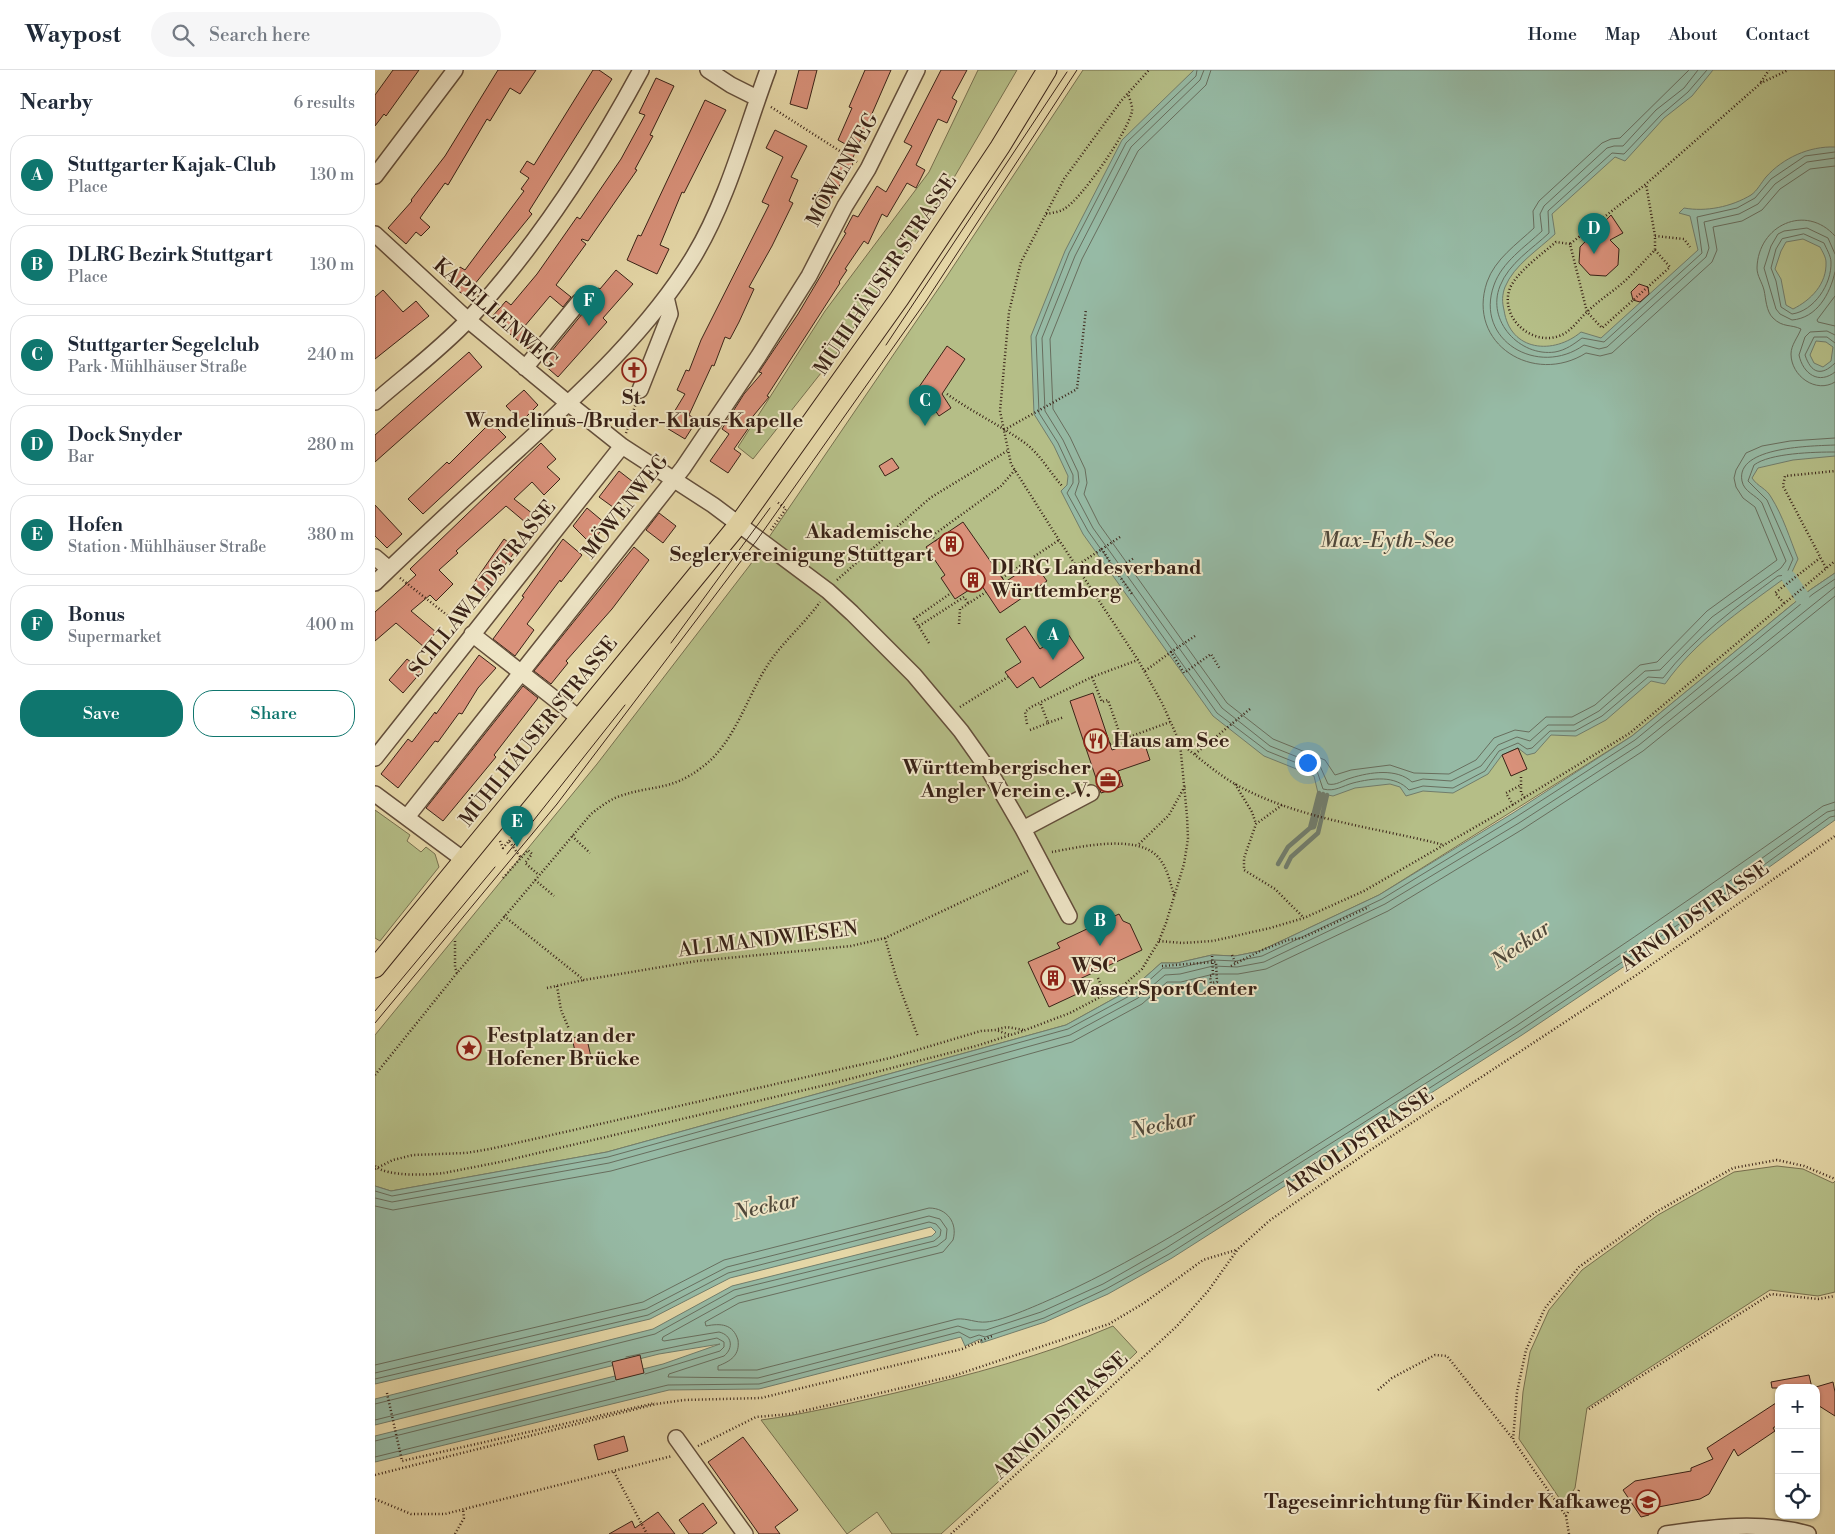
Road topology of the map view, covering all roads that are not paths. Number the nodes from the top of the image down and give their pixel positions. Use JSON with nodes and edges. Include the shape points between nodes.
{"nodes":[{"id":1,"x":455,"y":70,"type":"edge"},
{"id":2,"x":641,"y":70,"type":"edge"},
{"id":3,"x":708,"y":70,"type":"edge"},
{"id":4,"x":768,"y":70,"type":"edge"},
{"id":5,"x":917,"y":70,"type":"edge"},
{"id":6,"x":1047,"y":70,"type":"edge"},
{"id":7,"x":757,"y":98,"type":"junction"},
{"id":8,"x":375,"y":176,"type":"edge"},
{"id":9,"x":375,"y":234,"type":"edge"},
{"id":10,"x":666,"y":297,"type":"junction"},
{"id":11,"x":579,"y":302,"type":"dead end"},
{"id":12,"x":468,"y":320,"type":"junction"},
{"id":13,"x":525,"y":368,"type":"junction"},
{"id":14,"x":640,"y":390,"type":"road end"},
{"id":15,"x":375,"y":402,"type":"edge"},
{"id":16,"x":568,"y":403,"type":"junction"},
{"id":17,"x":622,"y":446,"type":"junction"},
{"id":18,"x":675,"y":478,"type":"junction"},
{"id":19,"x":738,"y":525,"type":"junction"},
{"id":20,"x":375,"y":557,"type":"edge"},
{"id":21,"x":389,"y":569,"type":"junction"},
{"id":22,"x":375,"y":583,"type":"edge"},
{"id":23,"x":472,"y":634,"type":"junction"},
{"id":24,"x":521,"y":674,"type":"junction"},
{"id":25,"x":579,"y":718,"type":"junction"},
{"id":26,"x":375,"y":758,"type":"edge"},
{"id":27,"x":1091,"y":793,"type":"dead end"},
{"id":28,"x":375,"y":794,"type":"edge"},
{"id":29,"x":407,"y":816,"type":"junction"},
{"id":30,"x":1023,"y":829,"type":"junction"},
{"id":31,"x":464,"y":860,"type":"junction"},
{"id":32,"x":1069,"y":916,"type":"dead end"},
{"id":33,"x":375,"y":968,"type":"edge"},
{"id":34,"x":676,"y":1438,"type":"dead end"},
{"id":35,"x":745,"y":1534,"type":"edge"},
{"id":36,"x":1665,"y":1534,"type":"edge"},
{"id":37,"x":1808,"y":1534,"type":"edge"}],
"edges":[{"from":1,"to":8,"type":"street"},
{"from":2,"to":12,"type":"street","via":[[571,189]]},
{"from":3,"to":7,"type":"street"},
{"from":4,"to":7,"type":"street"},
{"from":5,"to":18,"type":"street","name":"MÖWENWEG","via":[[868,170],[845,206],[809,276],[758,358]]},
{"from":6,"to":19,"type":"main road","name":"MÜHLHÄUSER STRASSE","via":[[889,314]]},
{"from":7,"to":10,"type":"street","via":[[709,228]]},
{"from":9,"to":12,"type":"street","name":"KAPELLENWEG"},
{"from":10,"to":14,"type":"street","via":[[670,314]]},
{"from":10,"to":16,"type":"street","via":[[637,333]]},
{"from":11,"to":13,"type":"street"},
{"from":12,"to":13,"type":"street","name":"KAPELLENWEG"},
{"from":12,"to":15,"type":"street"},
{"from":13,"to":16,"type":"street","name":"KAPELLENWEG"},
{"from":16,"to":17,"type":"street","name":"KAPELLENWEG"},
{"from":16,"to":21,"type":"street"},
{"from":17,"to":18,"type":"street","name":"KAPELLENWEG"},
{"from":17,"to":23,"type":"street","name":"SCILLAWALDSTRASSE"},
{"from":18,"to":19,"type":"street","name":"KAPELLENWEG"},
{"from":18,"to":24,"type":"street","name":"MÖWENWEG"},
{"from":19,"to":25,"type":"main road","name":"MÜHLHÄUSER STRASSE"},
{"from":19,"to":30,"type":"street","via":[[828,591],[914,675],[948,714],[990,772],[1005,812]]},
{"from":20,"to":21,"type":"street"},
{"from":21,"to":22,"type":"street"},
{"from":23,"to":24,"type":"street"},
{"from":23,"to":26,"type":"street","name":"SCILLAWALDSTRASSE"},
{"from":24,"to":25,"type":"street"},
{"from":24,"to":29,"type":"street","name":"MÖWENWEG"},
{"from":25,"to":31,"type":"main road","name":"MÜHLHÄUSER STRASSE"},
{"from":27,"to":30,"type":"street"},
{"from":28,"to":29,"type":"street"},
{"from":29,"to":31,"type":"street"},
{"from":30,"to":32,"type":"street"},
{"from":31,"to":33,"type":"main road","name":"MÜHLHÄUSER STRASSE"},
{"from":34,"to":35,"type":"street"},
{"from":36,"to":37,"type":"street","via":[[1754,1525]]}]}
